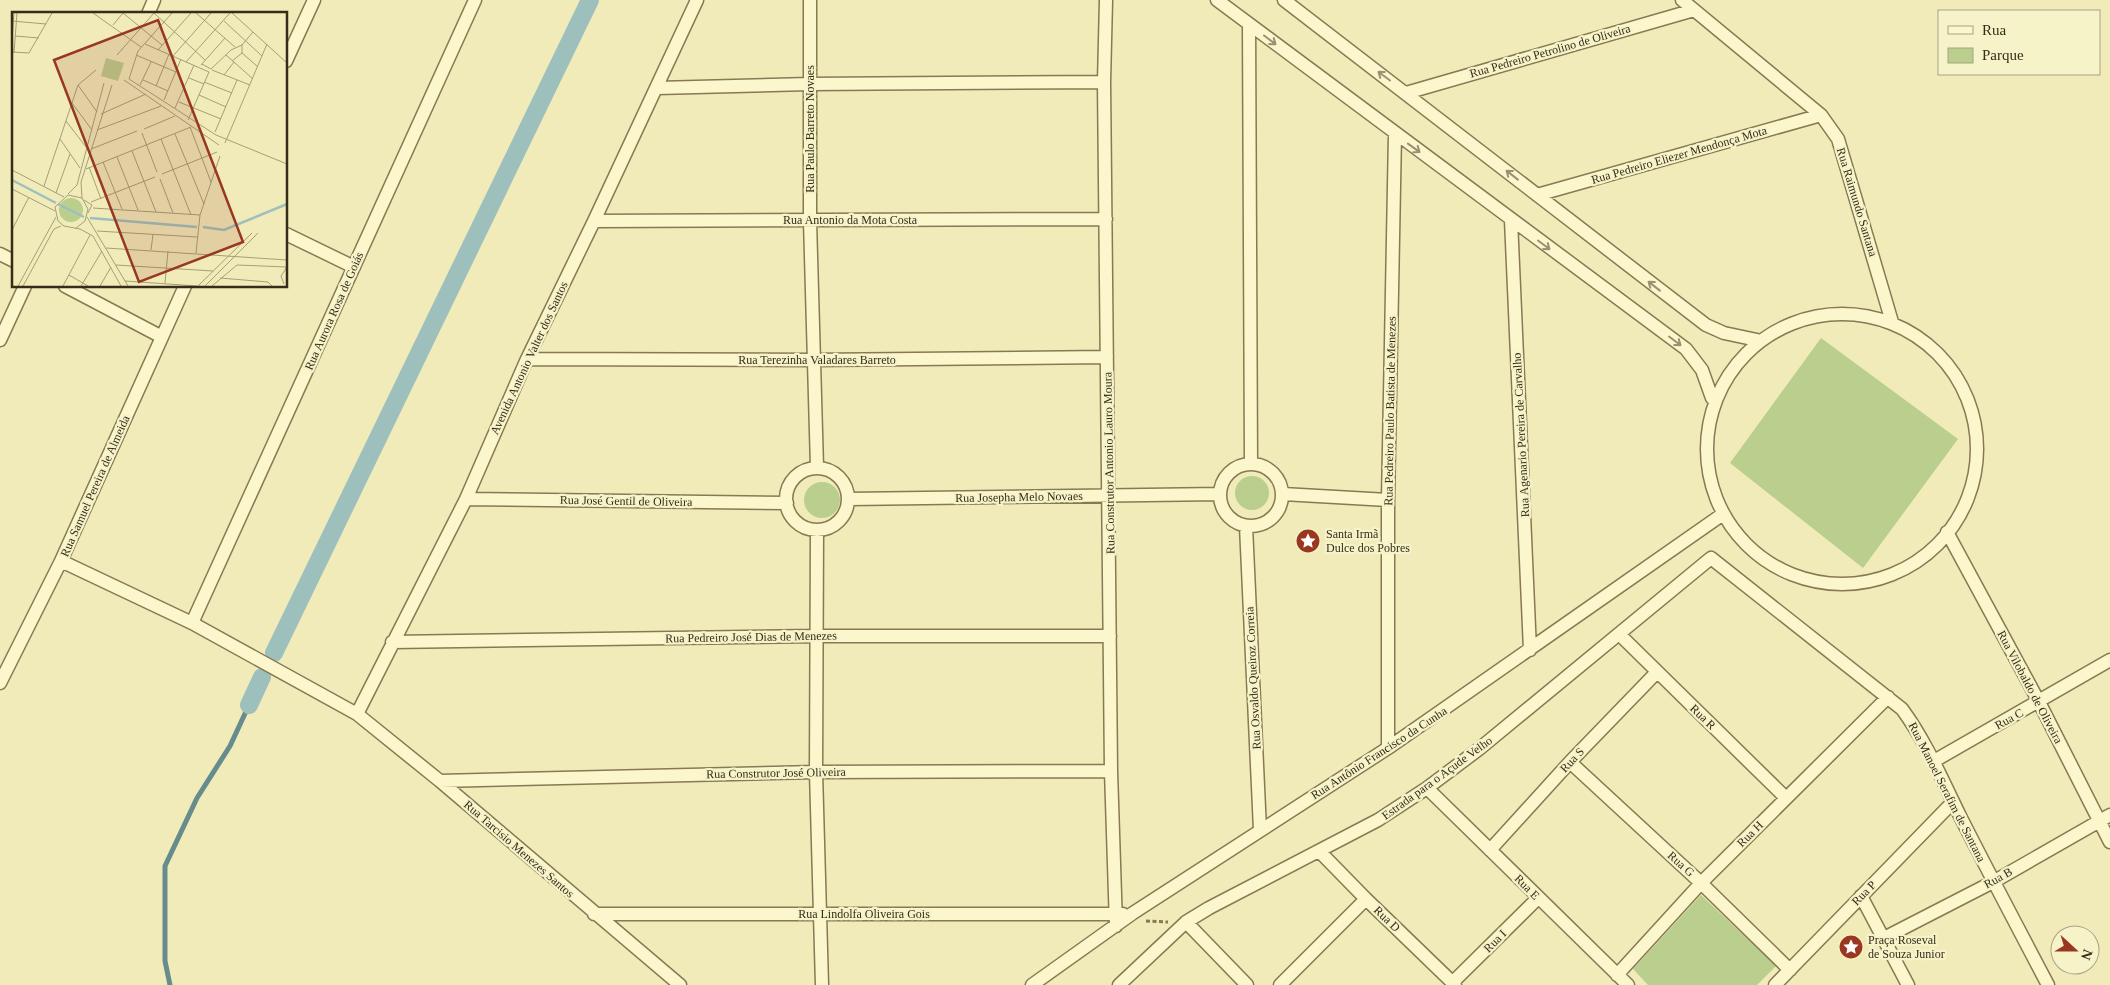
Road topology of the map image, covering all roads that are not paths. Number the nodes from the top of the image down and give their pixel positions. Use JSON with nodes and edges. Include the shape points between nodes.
{"nodes":[{"id":1,"x":154,"y":0,"type":"edge"},
{"id":2,"x":314,"y":0,"type":"edge"},
{"id":3,"x":475,"y":0,"type":"edge"},
{"id":4,"x":697,"y":0,"type":"edge"},
{"id":5,"x":810,"y":0,"type":"edge"},
{"id":6,"x":1106,"y":0,"type":"edge"},
{"id":7,"x":1217,"y":0,"type":"edge"},
{"id":8,"x":1284,"y":0,"type":"edge"},
{"id":9,"x":1682,"y":0,"type":"edge"},
{"id":10,"x":1694,"y":10,"type":"junction"},
{"id":11,"x":149,"y":12,"type":"edge"},
{"id":12,"x":1249,"y":24,"type":"junction"},
{"id":13,"x":288,"y":57,"type":"edge"},
{"id":14,"x":1104,"y":82,"type":"junction"},
{"id":15,"x":809,"y":84,"type":"junction"},
{"id":16,"x":657,"y":88,"type":"junction"},
{"id":17,"x":1406,"y":93,"type":"junction"},
{"id":18,"x":1821,"y":115,"type":"junction"},
{"id":19,"x":1395,"y":134,"type":"junction"},
{"id":20,"x":1537,"y":195,"type":"junction"},
{"id":21,"x":1106,"y":219,"type":"junction"},
{"id":22,"x":810,"y":220,"type":"junction"},
{"id":23,"x":1511,"y":220,"type":"junction"},
{"id":24,"x":594,"y":221,"type":"junction"},
{"id":25,"x":288,"y":235,"type":"edge"},
{"id":26,"x":0,"y":254,"type":"edge"},
{"id":27,"x":12,"y":260,"type":"edge"},
{"id":28,"x":354,"y":267,"type":"junction"},
{"id":29,"x":24,"y":288,"type":"edge"},
{"id":30,"x":69,"y":288,"type":"edge"},
{"id":31,"x":184,"y":288,"type":"edge"},
{"id":32,"x":1892,"y":322,"type":"junction"},
{"id":33,"x":162,"y":337,"type":"junction"},
{"id":34,"x":0,"y":340,"type":"edge"},
{"id":35,"x":1757,"y":340,"type":"junction"},
{"id":36,"x":1107,"y":357,"type":"junction"},
{"id":37,"x":527,"y":359,"type":"junction"},
{"id":38,"x":813,"y":360,"type":"junction"},
{"id":39,"x":1712,"y":398,"type":"junction"},
{"id":40,"x":1251,"y":463,"type":"junction"},
{"id":41,"x":817,"y":467,"type":"junction"},
{"id":42,"x":1220,"y":494,"type":"junction"},
{"id":43,"x":1283,"y":494,"type":"junction"},
{"id":44,"x":1109,"y":496,"type":"junction"},
{"id":45,"x":466,"y":498,"type":"junction"},
{"id":46,"x":849,"y":499,"type":"junction"},
{"id":47,"x":1388,"y":500,"type":"junction"},
{"id":48,"x":786,"y":503,"type":"junction"},
{"id":49,"x":1723,"y":514,"type":"junction"},
{"id":50,"x":1246,"y":526,"type":"junction"},
{"id":51,"x":817,"y":530,"type":"junction"},
{"id":52,"x":1947,"y":532,"type":"junction"},
{"id":53,"x":1711,"y":558,"type":"joint"},
{"id":54,"x":61,"y":562,"type":"junction"},
{"id":55,"x":192,"y":622,"type":"junction"},
{"id":56,"x":1620,"y":634,"type":"junction"},
{"id":57,"x":816,"y":636,"type":"junction"},
{"id":58,"x":1110,"y":636,"type":"junction"},
{"id":59,"x":392,"y":642,"type":"junction"},
{"id":60,"x":1530,"y":650,"type":"junction"},
{"id":61,"x":2110,"y":660,"type":"edge"},
{"id":62,"x":1657,"y":672,"type":"junction"},
{"id":63,"x":0,"y":684,"type":"edge"},
{"id":64,"x":1888,"y":697,"type":"junction"},
{"id":65,"x":2039,"y":702,"type":"junction"},
{"id":66,"x":356,"y":714,"type":"junction"},
{"id":67,"x":1388,"y":748,"type":"junction"},
{"id":68,"x":1934,"y":761,"type":"junction"},
{"id":69,"x":1570,"y":762,"type":"junction"},
{"id":70,"x":1111,"y":771,"type":"junction"},
{"id":71,"x":816,"y":772,"type":"junction"},
{"id":72,"x":440,"y":781,"type":"junction"},
{"id":73,"x":1427,"y":788,"type":"junction"},
{"id":74,"x":1786,"y":798,"type":"junction"},
{"id":75,"x":1953,"y":802,"type":"junction"},
{"id":76,"x":2105,"y":818,"type":"edge"},
{"id":77,"x":1260,"y":830,"type":"junction"},
{"id":78,"x":2110,"y":842,"type":"edge"},
{"id":79,"x":1490,"y":850,"type":"junction"},
{"id":80,"x":1320,"y":852,"type":"junction"},
{"id":81,"x":1993,"y":882,"type":"junction"},
{"id":82,"x":1702,"y":883,"type":"junction"},
{"id":83,"x":1861,"y":896,"type":"junction"},
{"id":84,"x":1538,"y":898,"type":"junction"},
{"id":85,"x":1366,"y":899,"type":"junction"},
{"id":86,"x":594,"y":914,"type":"junction"},
{"id":87,"x":819,"y":915,"type":"junction"},
{"id":88,"x":1122,"y":918,"type":"junction"},
{"id":89,"x":1186,"y":922,"type":"junction"},
{"id":90,"x":1884,"y":938,"type":"junction"},
{"id":91,"x":1790,"y":970,"type":"junction"},
{"id":92,"x":1617,"y":975,"type":"junction"},
{"id":93,"x":1454,"y":984,"type":"edge"},
{"id":94,"x":680,"y":985,"type":"edge"},
{"id":95,"x":822,"y":985,"type":"edge"},
{"id":96,"x":1032,"y":985,"type":"edge"},
{"id":97,"x":1119,"y":985,"type":"edge"},
{"id":98,"x":1247,"y":985,"type":"edge"},
{"id":99,"x":1280,"y":985,"type":"edge"},
{"id":100,"x":1628,"y":985,"type":"edge"},
{"id":101,"x":1776,"y":985,"type":"edge"},
{"id":102,"x":1908,"y":985,"type":"edge"},
{"id":103,"x":2048,"y":985,"type":"edge"}],
"edges":[{"from":1,"to":11,"type":"street"},
{"from":2,"to":13,"type":"street"},
{"from":3,"to":28,"type":"street","name":"Rua Aurora Rosa de Goiás"},
{"from":4,"to":16,"type":"street","name":"Avenida Antonio Valter dos Santos"},
{"from":5,"to":15,"type":"street","name":"Rua Paulo Barreto Novaes"},
{"from":6,"to":14,"type":"street","name":"Rua Construtor Antonio Lauro Moura"},
{"from":7,"to":12,"type":"street"},
{"from":17,"to":8,"type":"street","one_way":true},
{"from":9,"to":10,"type":"street","name":"Rua Raimundo Santana"},
{"from":10,"to":17,"type":"street","name":"Rua Pedreiro Petrolino de Oliveira"},
{"from":10,"to":18,"type":"street","name":"Rua Raimundo Santana"},
{"from":12,"to":19,"type":"street","one_way":true},
{"from":12,"to":40,"type":"street"},
{"from":14,"to":15,"type":"street"},
{"from":14,"to":21,"type":"street","name":"Rua Construtor Antonio Lauro Moura"},
{"from":15,"to":16,"type":"street"},
{"from":15,"to":22,"type":"street","name":"Rua Paulo Barreto Novaes"},
{"from":16,"to":24,"type":"street","name":"Avenida Antonio Valter dos Santos"},
{"from":20,"to":17,"type":"street","one_way":true},
{"from":18,"to":20,"type":"street","name":"Rua Pedreiro Eliezer Mendonça Mota"},
{"from":18,"to":32,"type":"street","name":"Rua Raimundo Santana","via":[[1838,139]]},
{"from":19,"to":23,"type":"street","one_way":true},
{"from":19,"to":47,"type":"street","name":"Rua Pedreiro Paulo Batista de Menezes"},
{"from":35,"to":20,"type":"street","one_way":true,"via":[[1724,333],[1706,325]]},
{"from":21,"to":22,"type":"street","name":"Rua Antonio da Mota Costa"},
{"from":21,"to":36,"type":"street","name":"Rua Construtor Antonio Lauro Moura"},
{"from":22,"to":24,"type":"street","name":"Rua Antonio da Mota Costa"},
{"from":22,"to":38,"type":"street","name":"Rua Paulo Barreto Novaes"},
{"from":23,"to":39,"type":"street","one_way":true,"via":[[1686,349],[1702,370]]},
{"from":23,"to":60,"type":"street","name":"Rua Agenario Pereira de Carvalho"},
{"from":24,"to":37,"type":"street","name":"Avenida Antonio Valter dos Santos"},
{"from":25,"to":28,"type":"street"},
{"from":26,"to":27,"type":"street"},
{"from":28,"to":55,"type":"street","name":"Rua Aurora Rosa de Goiás"},
{"from":29,"to":34,"type":"street"},
{"from":30,"to":33,"type":"street"},
{"from":31,"to":33,"type":"street","name":"Rua Samuel Pereira de Almeida"},
{"from":32,"to":35,"type":"street","via":[[1849,313],[1804,318]]},
{"from":32,"to":52,"type":"street","via":[[1931,345],[1960,380],[1976,422],[1977,466],[1964,510]]},
{"from":33,"to":54,"type":"street","name":"Rua Samuel Pereira de Almeida"},
{"from":35,"to":39,"type":"street"},
{"from":36,"to":38,"type":"street","name":"Rua Terezinha Valadares Barreto"},
{"from":36,"to":44,"type":"street","name":"Rua Construtor Antonio Lauro Moura"},
{"from":37,"to":38,"type":"street","name":"Rua Terezinha Valadares Barreto"},
{"from":37,"to":45,"type":"street","name":"Avenida Antonio Valter dos Santos"},
{"from":38,"to":41,"type":"street","name":"Rua Paulo Barreto Novaes"},
{"from":39,"to":49,"type":"street","via":[[1708,430],[1709,474]]},
{"from":40,"to":42,"type":"street","via":[[1226,476]]},
{"from":40,"to":43,"type":"street","via":[[1269,469],[1281,484]]},
{"from":41,"to":46,"type":"street","via":[[836,473],[847,489]]},
{"from":41,"to":48,"type":"street","via":[[800,473],[794,479],[789,486]]},
{"from":42,"to":44,"type":"street","name":"Rua Josepha Melo Novaes"},
{"from":42,"to":50,"type":"street","via":[[1221,503],[1230,518]]},
{"from":43,"to":47,"type":"street"},
{"from":43,"to":50,"type":"street","via":[[1282,503],[1272,519],[1264,524]]},
{"from":44,"to":46,"type":"street","name":"Rua Josepha Melo Novaes"},
{"from":44,"to":58,"type":"street","name":"Rua Construtor Antonio Lauro Moura"},
{"from":45,"to":48,"type":"street","name":"Rua José Gentil de Oliveira"},
{"from":45,"to":59,"type":"street","name":"Avenida Antonio Valter dos Santos"},
{"from":46,"to":51,"type":"street","via":[[847,509],[836,524]]},
{"from":47,"to":67,"type":"street","name":"Rua Pedreiro Paulo Batista de Menezes"},
{"from":48,"to":51,"type":"street","via":[[800,525]]},
{"from":49,"to":52,"type":"street","via":[[1738,537],[1772,566],[1813,583],[1858,585],[1901,572],[1938,546]]},
{"from":49,"to":60,"type":"street","name":"Rua Antônio Francisco da Cunha"},
{"from":50,"to":77,"type":"street","name":"Rua Osvaldo Queiroz Correia"},
{"from":51,"to":57,"type":"street"},
{"from":52,"to":65,"type":"street","name":"Rua Vilobaldo de Oliveira"},
{"from":53,"to":56,"type":"street","name":"Estrada para o Açude Velho"},
{"from":53,"to":64,"type":"street","name":"Rua Manoel Serafim de Santana"},
{"from":54,"to":55,"type":"street","name":"Rua Tarcisio Menezes Santos"},
{"from":54,"to":63,"type":"street","name":"Rua Samuel Pereira de Almeida"},
{"from":55,"to":66,"type":"street","name":"Rua Tarcisio Menezes Santos"},
{"from":56,"to":62,"type":"street","name":"Rua R"},
{"from":56,"to":73,"type":"street","name":"Estrada para o Açude Velho"},
{"from":57,"to":58,"type":"street","name":"Rua Pedreiro José Dias de Menezes"},
{"from":57,"to":59,"type":"street","name":"Rua Pedreiro José Dias de Menezes"},
{"from":57,"to":71,"type":"street"},
{"from":58,"to":70,"type":"street","name":"Rua Construtor Antonio Lauro Moura"},
{"from":59,"to":66,"type":"street","name":"Avenida Antonio Valter dos Santos"},
{"from":60,"to":67,"type":"street","name":"Rua Antônio Francisco da Cunha"},
{"from":61,"to":65,"type":"street","name":"Rua C"},
{"from":62,"to":69,"type":"street","name":"Rua S"},
{"from":62,"to":74,"type":"street","name":"Rua R"},
{"from":64,"to":68,"type":"street","name":"Rua Manoel Serafim de Santana","via":[[1913,723]]},
{"from":64,"to":74,"type":"street","name":"Rua H"},
{"from":65,"to":68,"type":"street","name":"Rua C"},
{"from":65,"to":76,"type":"street","name":"Rua Vilobaldo de Oliveira"},
{"from":66,"to":72,"type":"street","name":"Rua Tarcisio Menezes Santos"},
{"from":67,"to":77,"type":"street","name":"Rua Antônio Francisco da Cunha"},
{"from":68,"to":75,"type":"street","name":"Rua Manoel Serafim de Santana"},
{"from":69,"to":79,"type":"street","name":"Rua S"},
{"from":69,"to":82,"type":"street","name":"Rua G"},
{"from":70,"to":71,"type":"street","name":"Rua Construtor José Oliveira"},
{"from":70,"to":88,"type":"street","name":"Rua Construtor Antonio Lauro Moura"},
{"from":71,"to":72,"type":"street","name":"Rua Construtor José Oliveira"},
{"from":71,"to":87,"type":"street"},
{"from":72,"to":86,"type":"street","name":"Rua Tarcisio Menezes Santos"},
{"from":73,"to":79,"type":"street","name":"Rua E"},
{"from":73,"to":80,"type":"street","name":"Estrada para o Açude Velho"},
{"from":74,"to":82,"type":"street","name":"Rua H"},
{"from":75,"to":81,"type":"street","name":"Rua Manoel Serafim de Santana"},
{"from":75,"to":83,"type":"street","name":"Rua P"},
{"from":76,"to":78,"type":"street","name":"Rua Vilobaldo de Oliveira"},
{"from":76,"to":81,"type":"street","name":"Rua B"},
{"from":77,"to":88,"type":"street","name":"Rua Antônio Francisco da Cunha"},
{"from":79,"to":84,"type":"street","name":"Rua E"},
{"from":80,"to":85,"type":"street","name":"Rua D"},
{"from":80,"to":89,"type":"street","name":"Estrada para o Açude Velho"},
{"from":81,"to":90,"type":"street","name":"Rua B"},
{"from":81,"to":103,"type":"street","name":"Rua Manoel Serafim de Santana"},
{"from":82,"to":91,"type":"street","name":"Rua G"},
{"from":82,"to":92,"type":"street","name":"Rua H"},
{"from":83,"to":90,"type":"street"},
{"from":83,"to":91,"type":"street","name":"Rua P"},
{"from":84,"to":92,"type":"street","name":"Rua E"},
{"from":84,"to":93,"type":"street","name":"Rua I"},
{"from":85,"to":93,"type":"street","name":"Rua D"},
{"from":85,"to":99,"type":"street"},
{"from":86,"to":87,"type":"street","name":"Rua Lindolfa Oliveira Gois"},
{"from":86,"to":94,"type":"street","name":"Rua Tarcisio Menezes Santos"},
{"from":87,"to":88,"type":"street","name":"Rua Lindolfa Oliveira Gois"},
{"from":87,"to":95,"type":"street"},
{"from":88,"to":96,"type":"street","name":"Rua Antônio Francisco da Cunha"},
{"from":89,"to":97,"type":"street","name":"Estrada para o Açude Velho"},
{"from":89,"to":98,"type":"street"},
{"from":90,"to":102,"type":"street"},
{"from":91,"to":101,"type":"street","name":"Rua P"},
{"from":92,"to":100,"type":"street","name":"Rua E"}]}
